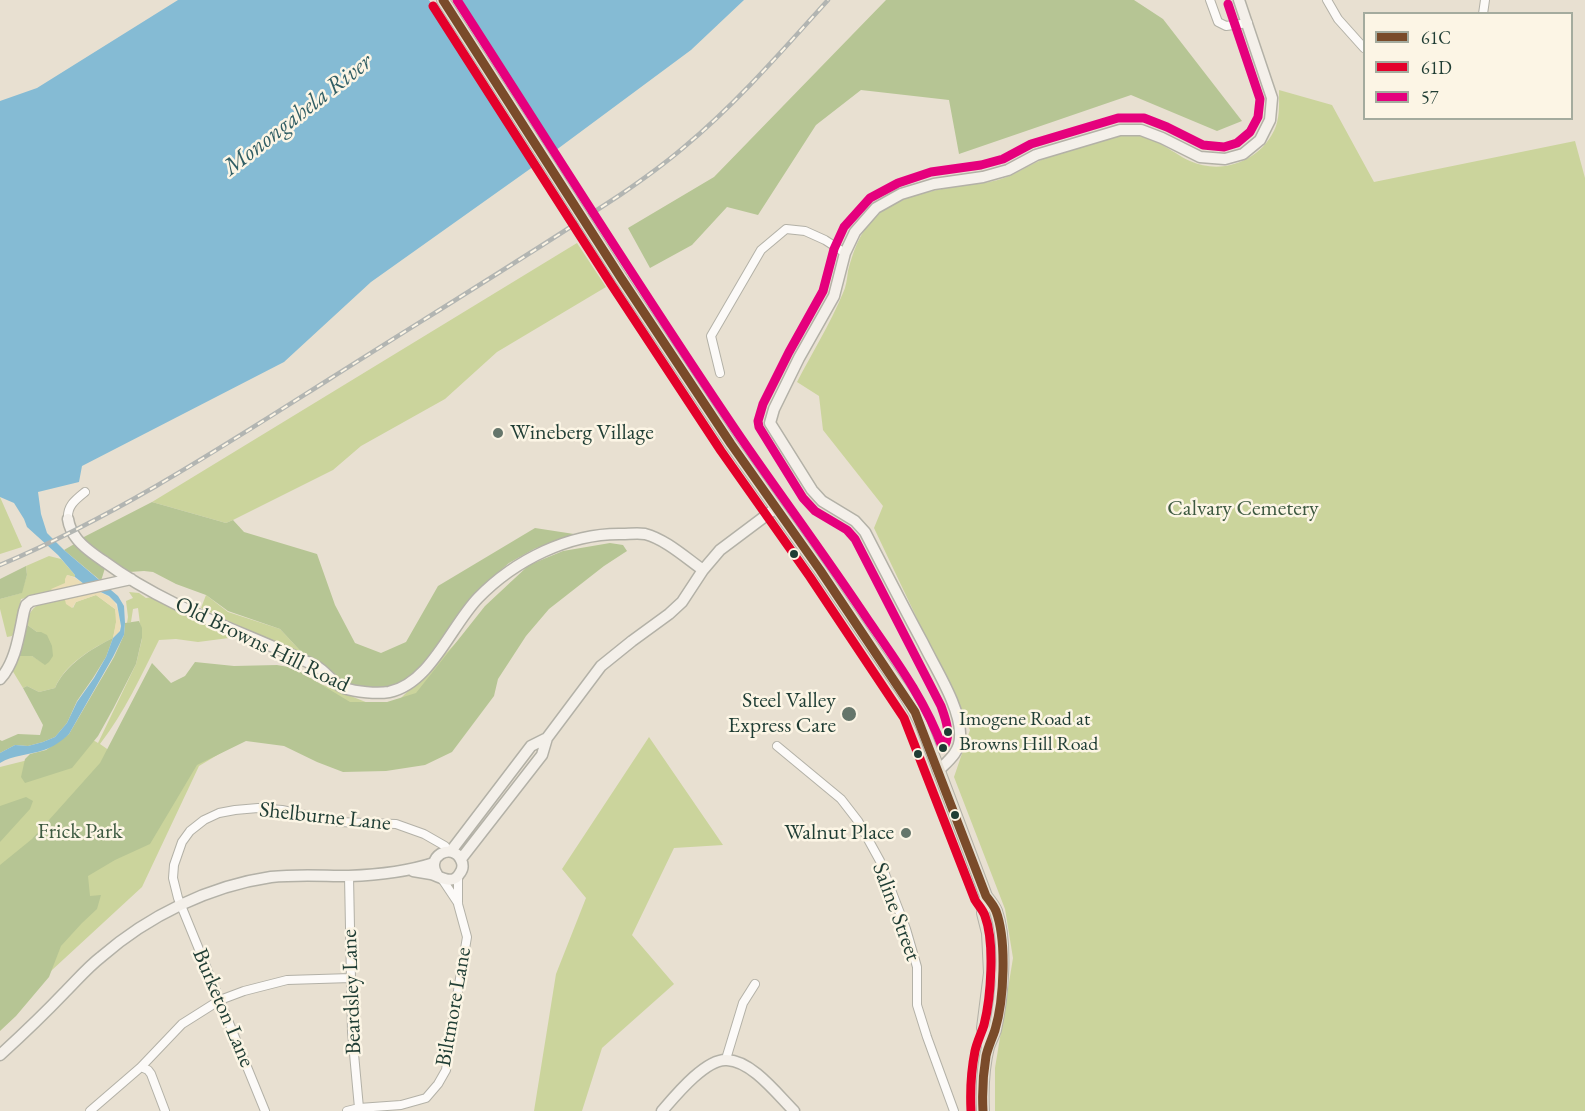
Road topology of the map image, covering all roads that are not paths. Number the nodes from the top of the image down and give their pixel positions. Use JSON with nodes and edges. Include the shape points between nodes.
{"nodes":[{"id":1,"x":443,"y":0,"type":"edge"},
{"id":2,"x":1209,"y":0,"type":"edge"},
{"id":3,"x":1239,"y":0,"type":"edge"},
{"id":4,"x":1327,"y":0,"type":"edge"},
{"id":5,"x":1248,"y":23,"type":"junction"},
{"id":6,"x":1363,"y":46,"type":"edge"},
{"id":7,"x":845,"y":253,"type":"junction"},
{"id":8,"x":720,"y":373,"type":"dead end"},
{"id":9,"x":86,"y":492,"type":"dead end"},
{"id":10,"x":776,"y":508,"type":"junction"},
{"id":11,"x":68,"y":519,"type":"joint"},
{"id":12,"x":702,"y":570,"type":"junction"},
{"id":13,"x":126,"y":580,"type":"junction"},
{"id":14,"x":0,"y":679,"type":"edge"},
{"id":15,"x":547,"y":738,"type":"junction"},
{"id":16,"x":777,"y":746,"type":"dead end"},
{"id":17,"x":938,"y":771,"type":"junction"},
{"id":18,"x":434,"y":840,"type":"junction"},
{"id":19,"x":450,"y":851,"type":"junction"},
{"id":20,"x":436,"y":859,"type":"junction"},
{"id":21,"x":461,"y":859,"type":"junction"},
{"id":22,"x":409,"y":871,"type":"junction"},
{"id":23,"x":349,"y":876,"type":"junction"},
{"id":24,"x":458,"y":876,"type":"junction"},
{"id":25,"x":440,"y":878,"type":"junction"},
{"id":26,"x":458,"y":904,"type":"junction"},
{"id":27,"x":181,"y":905,"type":"junction"},
{"id":28,"x":351,"y":978,"type":"junction"},
{"id":29,"x":755,"y":984,"type":"dead end"},
{"id":30,"x":220,"y":1000,"type":"junction"},
{"id":31,"x":0,"y":1056,"type":"edge"},
{"id":32,"x":726,"y":1059,"type":"junction"},
{"id":33,"x":141,"y":1067,"type":"junction"},
{"id":34,"x":359,"y":1108,"type":"junction"},
{"id":35,"x":90,"y":1111,"type":"edge"},
{"id":36,"x":165,"y":1111,"type":"edge"},
{"id":37,"x":265,"y":1111,"type":"edge"},
{"id":38,"x":347,"y":1111,"type":"edge"},
{"id":39,"x":662,"y":1111,"type":"edge"},
{"id":40,"x":794,"y":1111,"type":"edge"},
{"id":41,"x":954,"y":1111,"type":"edge"},
{"id":42,"x":983,"y":1111,"type":"edge"}],
"edges":[{"from":1,"to":10,"type":"main road","bridge":true,"via":[[621,278]]},
{"from":2,"to":5,"type":"street","via":[[1218,22],[1226,26]]},
{"from":3,"to":5,"type":"street"},
{"from":4,"to":6,"type":"street","via":[[1338,20]]},
{"from":5,"to":7,"type":"street","via":[[1272,98],[1270,120],[1260,140],[1243,154],[1225,159],[1200,157],[1142,130],[1120,130],[1036,155],[1008,170],[901,194],[876,208],[855,232]]},
{"from":7,"to":8,"type":"street","via":[[805,231],[786,229],[761,250],[711,336]]},
{"from":7,"to":17,"type":"street","via":[[834,296],[799,358],[770,423],[812,490],[865,532],[948,693],[960,723],[960,739],[952,758]]},
{"from":9,"to":11,"type":"street","name":"Old Browns Hill Road","via":[[71,505]]},
{"from":10,"to":12,"type":"street","via":[[720,550]]},
{"from":10,"to":17,"type":"main road","via":[[915,712]]},
{"from":11,"to":13,"type":"street","name":"Old Browns Hill Road","via":[[78,541]]},
{"from":12,"to":13,"type":"street","name":"Old Browns Hill Road","via":[[665,543],[645,534],[581,537],[547,549],[507,572],[477,599],[428,666],[413,681],[390,692],[361,692],[342,687],[319,668]]},
{"from":12,"to":15,"type":"street","via":[[682,602],[601,666]]},
{"from":13,"to":14,"type":"street","via":[[31,601],[26,606],[8,669]]},
{"from":15,"to":19,"type":"street","via":[[531,746]]},
{"from":15,"to":21,"type":"street","via":[[542,755]]},
{"from":16,"to":41,"type":"street","name":"Saline Street","via":[[841,799],[880,861],[906,929],[917,967],[917,1005]]},
{"from":17,"to":42,"type":"main road","via":[[986,896],[983,914],[990,973],[983,1028],[988,1047]]},
{"from":18,"to":19,"type":"street","name":"Shelburne Lane"},
{"from":18,"to":20,"type":"street"},
{"from":18,"to":27,"type":"street","name":"Shelburne Lane","via":[[396,824],[338,822],[258,808],[219,813],[190,831],[177,852],[174,878]]},
{"from":19,"to":20,"type":"street"},
{"from":19,"to":21,"type":"street"},
{"from":20,"to":22,"type":"street"},
{"from":20,"to":25,"type":"street","via":[[435,873]]},
{"from":21,"to":24,"type":"street"},
{"from":22,"to":23,"type":"street"},
{"from":22,"to":25,"type":"street"},
{"from":23,"to":27,"type":"street","via":[[316,874],[258,879]]},
{"from":23,"to":28,"type":"street","name":"Beardsley Lane"},
{"from":24,"to":25,"type":"street","via":[[451,880]]},
{"from":24,"to":26,"type":"street"},
{"from":25,"to":26,"type":"street"},
{"from":26,"to":34,"type":"street","name":"Biltmore Lane","via":[[467,937],[446,1070],[426,1098],[401,1105]]},
{"from":27,"to":30,"type":"street","name":"Burketon Lane"},
{"from":27,"to":31,"type":"street","via":[[157,916],[99,958]]},
{"from":28,"to":30,"type":"street","via":[[286,980]]},
{"from":28,"to":34,"type":"street","name":"Beardsley Lane"},
{"from":29,"to":32,"type":"street","via":[[743,1002]]},
{"from":30,"to":33,"type":"street","via":[[182,1024]]},
{"from":30,"to":37,"type":"street","name":"Burketon Lane"},
{"from":32,"to":39,"type":"street","via":[[711,1064]]},
{"from":32,"to":40,"type":"street","via":[[751,1069]]},
{"from":33,"to":35,"type":"street"},
{"from":33,"to":36,"type":"street","via":[[151,1074]]},
{"from":34,"to":38,"type":"street","name":"Biltmore Lane"}]}
